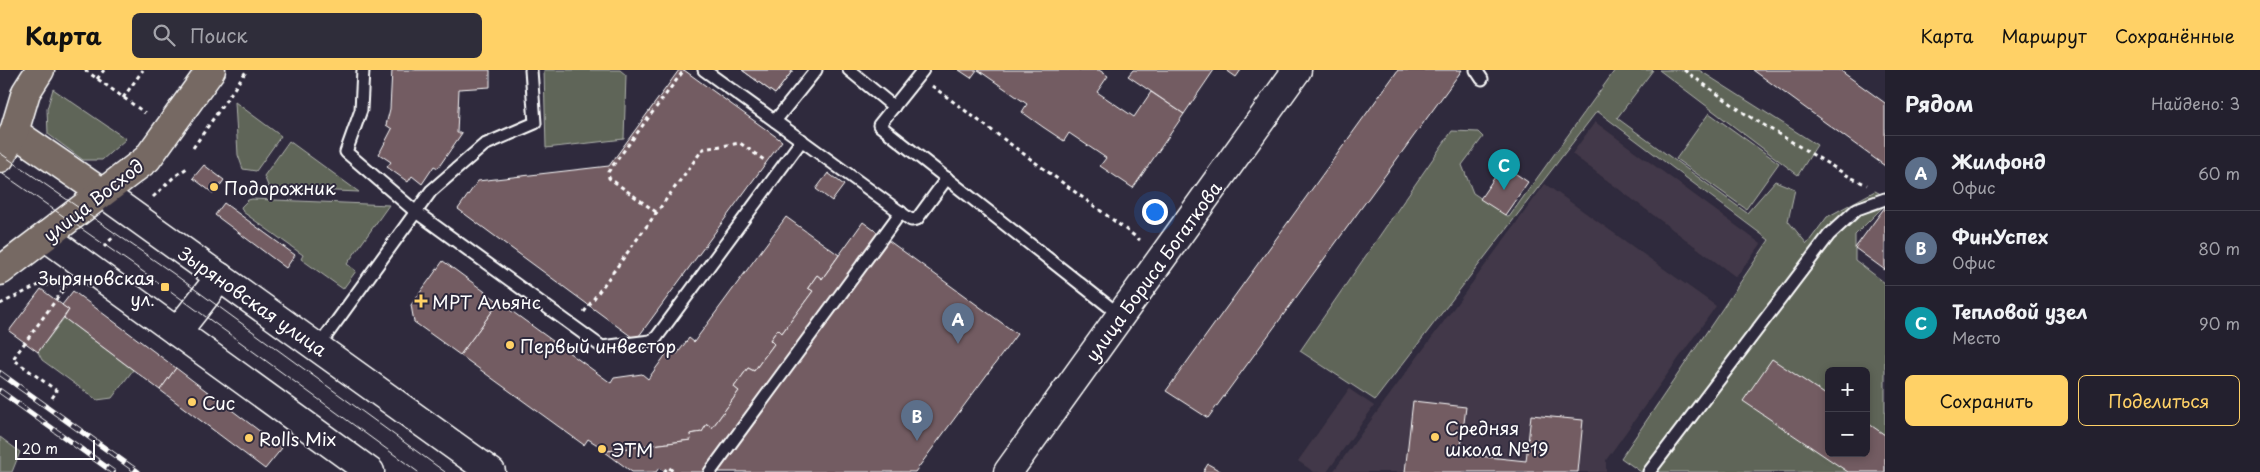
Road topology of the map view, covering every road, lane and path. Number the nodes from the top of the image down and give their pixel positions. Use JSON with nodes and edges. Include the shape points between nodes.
{"nodes":[{"id":1,"x":40,"y":70,"type":"edge"},
{"id":2,"x":84,"y":70,"type":"edge"},
{"id":3,"x":104,"y":70,"type":"edge"},
{"id":4,"x":143,"y":70,"type":"edge"},
{"id":5,"x":210,"y":70,"type":"edge"},
{"id":6,"x":247,"y":70,"type":"edge"},
{"id":7,"x":363,"y":70,"type":"edge"},
{"id":8,"x":531,"y":70,"type":"edge"},
{"id":9,"x":684,"y":70,"type":"edge"},
{"id":10,"x":704,"y":70,"type":"edge"},
{"id":11,"x":816,"y":70,"type":"edge"},
{"id":12,"x":849,"y":70,"type":"edge"},
{"id":13,"x":1297,"y":70,"type":"edge"},
{"id":14,"x":1684,"y":70,"type":"edge"},
{"id":15,"x":921,"y":73,"type":"edge"},
{"id":16,"x":97,"y":79,"type":"junction"},
{"id":17,"x":123,"y":98,"type":"junction"},
{"id":18,"x":894,"y":107,"type":"junction"},
{"id":19,"x":145,"y":114,"type":"dead end"},
{"id":20,"x":775,"y":120,"type":"junction"},
{"id":21,"x":14,"y":132,"type":"junction"},
{"id":22,"x":802,"y":140,"type":"junction"},
{"id":23,"x":193,"y":148,"type":"dead end"},
{"id":24,"x":0,"y":158,"type":"edge"},
{"id":25,"x":766,"y":162,"type":"dead end"},
{"id":26,"x":947,"y":178,"type":"junction"},
{"id":27,"x":1868,"y":185,"type":"dead end"},
{"id":28,"x":100,"y":192,"type":"junction"},
{"id":29,"x":1885,"y":199,"type":"edge"},
{"id":30,"x":416,"y":212,"type":"junction"},
{"id":31,"x":656,"y":212,"type":"junction"},
{"id":32,"x":901,"y":212,"type":"junction"},
{"id":33,"x":46,"y":237,"type":"junction"},
{"id":34,"x":1143,"y":242,"type":"dead end"},
{"id":35,"x":0,"y":272,"type":"edge"},
{"id":36,"x":220,"y":278,"type":"junction"},
{"id":37,"x":0,"y":304,"type":"edge"},
{"id":38,"x":589,"y":304,"type":"dead end"},
{"id":39,"x":1122,"y":316,"type":"junction"},
{"id":40,"x":177,"y":332,"type":"junction"},
{"id":41,"x":318,"y":347,"type":"junction"},
{"id":42,"x":52,"y":398,"type":"dead end"},
{"id":43,"x":370,"y":472,"type":"edge"},
{"id":44,"x":492,"y":472,"type":"edge"},
{"id":45,"x":664,"y":472,"type":"edge"},
{"id":46,"x":674,"y":472,"type":"edge"},
{"id":47,"x":710,"y":472,"type":"edge"},
{"id":48,"x":1008,"y":472,"type":"edge"},
{"id":49,"x":1649,"y":472,"type":"edge"}],
"edges":[{"from":1,"to":21,"type":"main road","via":[[26,92]]},
{"from":2,"to":16,"type":"path"},
{"from":3,"to":16,"type":"path"},
{"from":4,"to":17,"type":"path"},
{"from":5,"to":28,"type":"main road","name":"улица Восход","via":[[147,159]]},
{"from":6,"to":23,"type":"path"},
{"from":7,"to":30,"type":"lane","via":[[361,110],[346,152]]},
{"from":8,"to":30,"type":"lane","via":[[535,123],[484,145],[432,191]]},
{"from":9,"to":31,"type":"path","via":[[608,172],[609,178]]},
{"from":10,"to":20,"type":"lane"},
{"from":11,"to":20,"type":"lane"},
{"from":12,"to":18,"type":"lane"},
{"from":13,"to":39,"type":"main road","name":"улица Бориса Богаткова"},
{"from":14,"to":27,"type":"path","via":[[1746,115]]},
{"from":15,"to":18,"type":"lane"},
{"from":15,"to":34,"type":"path"},
{"from":16,"to":17,"type":"path"},
{"from":17,"to":19,"type":"path"},
{"from":18,"to":26,"type":"lane","via":[[879,124]]},
{"from":20,"to":22,"type":"lane"},
{"from":21,"to":24,"type":"main road"},
{"from":21,"to":28,"type":"main road","name":"Зыряновская улица"},
{"from":22,"to":30,"type":"lane","via":[[656,338],[650,341],[606,347],[599,345]]},
{"from":22,"to":32,"type":"lane"},
{"from":25,"to":31,"type":"path","via":[[740,143],[703,149]]},
{"from":26,"to":32,"type":"lane","via":[[917,219],[911,220]]},
{"from":26,"to":39,"type":"lane"},
{"from":28,"to":33,"type":"main road","name":"улица Восход"},
{"from":28,"to":36,"type":"main road","name":"Зыряновская улица"},
{"from":29,"to":49,"type":"lane","via":[[1857,209],[1829,235]]},
{"from":30,"to":41,"type":"lane"},
{"from":31,"to":38,"type":"path"},
{"from":32,"to":47,"type":"lane"},
{"from":33,"to":35,"type":"main road","name":"улица Восход"},
{"from":33,"to":40,"type":"main road"},
{"from":36,"to":40,"type":"main road"},
{"from":36,"to":41,"type":"main road","name":"Зыряновская улица"},
{"from":37,"to":42,"type":"path","via":[[39,285],[67,286],[13,359],[58,391]]},
{"from":39,"to":48,"type":"main road","name":"улица Бориса Богаткова"},
{"from":40,"to":43,"type":"main road"},
{"from":41,"to":44,"type":"main road","name":"Зыряновская улица"},
{"from":45,"to":46,"type":"path","via":[[668,467]]}]}
